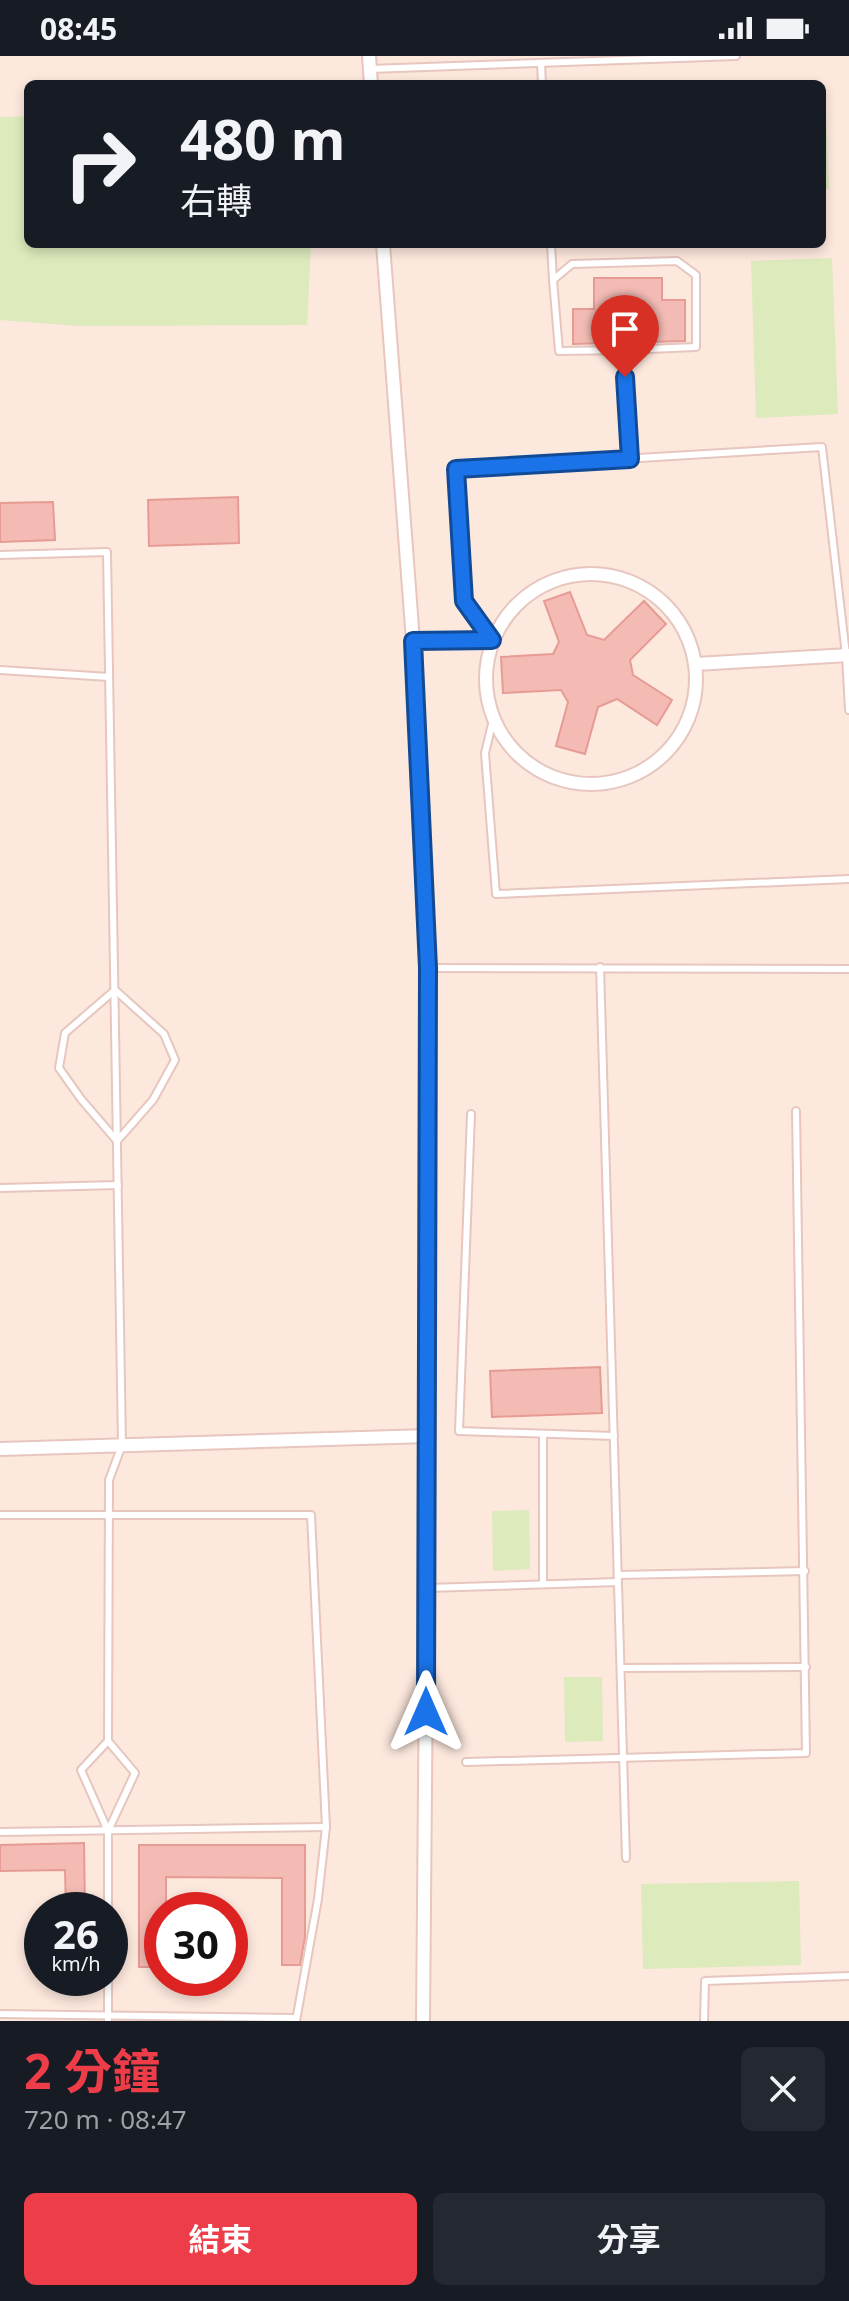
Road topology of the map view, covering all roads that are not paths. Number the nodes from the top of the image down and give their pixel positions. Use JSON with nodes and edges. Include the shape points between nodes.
{"nodes":[{"id":1,"x":736,"y":56,"type":"edge"},
{"id":2,"x":369,"y":63,"type":"edge"},
{"id":3,"x":541,"y":63,"type":"junction"},
{"id":4,"x":542,"y":80,"type":"edge"},
{"id":5,"x":383,"y":248,"type":"edge"},
{"id":6,"x":551,"y":248,"type":"edge"},
{"id":7,"x":553,"y":280,"type":"junction"},
{"id":8,"x":624,"y":350,"type":"junction"},
{"id":9,"x":630,"y":459,"type":"junction"},
{"id":10,"x":0,"y":555,"type":"edge"},
{"id":11,"x":492,"y":640,"type":"junction"},
{"id":12,"x":413,"y":641,"type":"junction"},
{"id":13,"x":848,"y":655,"type":"edge"},
{"id":14,"x":696,"y":664,"type":"junction"},
{"id":15,"x":0,"y":670,"type":"edge"},
{"id":16,"x":109,"y":677,"type":"junction"},
{"id":17,"x":849,"y":710,"type":"edge"},
{"id":18,"x":493,"y":720,"type":"junction"},
{"id":19,"x":849,"y":879,"type":"edge"},
{"id":20,"x":600,"y":967,"type":"junction"},
{"id":21,"x":428,"y":968,"type":"junction"},
{"id":22,"x":849,"y":969,"type":"edge"},
{"id":23,"x":115,"y":990,"type":"junction"},
{"id":24,"x":796,"y":1111,"type":"dead end"},
{"id":25,"x":471,"y":1114,"type":"dead end"},
{"id":26,"x":117,"y":1141,"type":"junction"},
{"id":27,"x":118,"y":1185,"type":"junction"},
{"id":28,"x":0,"y":1188,"type":"edge"},
{"id":29,"x":543,"y":1434,"type":"junction"},
{"id":30,"x":428,"y":1436,"type":"junction"},
{"id":31,"x":614,"y":1436,"type":"junction"},
{"id":32,"x":122,"y":1445,"type":"junction"},
{"id":33,"x":0,"y":1449,"type":"edge"},
{"id":34,"x":0,"y":1515,"type":"edge"},
{"id":35,"x":109,"y":1515,"type":"junction"},
{"id":36,"x":805,"y":1571,"type":"junction"},
{"id":37,"x":618,"y":1578,"type":"junction"},
{"id":38,"x":543,"y":1584,"type":"junction"},
{"id":39,"x":427,"y":1588,"type":"junction"},
{"id":40,"x":806,"y":1667,"type":"junction"},
{"id":41,"x":621,"y":1668,"type":"junction"},
{"id":42,"x":108,"y":1741,"type":"junction"},
{"id":43,"x":623,"y":1758,"type":"junction"},
{"id":44,"x":466,"y":1762,"type":"dead end"},
{"id":45,"x":326,"y":1827,"type":"junction"},
{"id":46,"x":108,"y":1831,"type":"junction"},
{"id":47,"x":0,"y":1832,"type":"edge"},
{"id":48,"x":626,"y":1858,"type":"dead end"},
{"id":49,"x":108,"y":1892,"type":"edge"},
{"id":50,"x":849,"y":1976,"type":"edge"},
{"id":51,"x":108,"y":1996,"type":"edge"},
{"id":52,"x":0,"y":2014,"type":"edge"},
{"id":53,"x":108,"y":2018,"type":"edge"},
{"id":54,"x":296,"y":2020,"type":"edge"},
{"id":55,"x":423,"y":2021,"type":"edge"},
{"id":56,"x":704,"y":2021,"type":"edge"}],
"edges":[{"from":1,"to":3,"type":"lane"},
{"from":2,"to":3,"type":"lane"},
{"from":3,"to":4,"type":"lane"},
{"from":5,"to":12,"type":"street"},
{"from":6,"to":7,"type":"lane"},
{"from":7,"to":8,"type":"lane","via":[[559,351]]},
{"from":7,"to":8,"type":"lane","via":[[572,264],[677,261],[696,275],[696,347]]},
{"from":8,"to":9,"type":"lane"},
{"from":9,"to":11,"type":"lane","via":[[456,469],[464,601]]},
{"from":9,"to":13,"type":"lane","via":[[822,447]]},
{"from":10,"to":16,"type":"lane","via":[[107,552]]},
{"from":11,"to":12,"type":"street"},
{"from":11,"to":14,"type":"street","via":[[515,605],[532,591],[571,575],[603,575],[634,582],[668,607],[691,643]]},
{"from":11,"to":18,"type":"street","via":[[486,694]]},
{"from":12,"to":21,"type":"street"},
{"from":13,"to":14,"type":"street"},
{"from":13,"to":17,"type":"lane"},
{"from":14,"to":18,"type":"street","via":[[691,714],[679,736],[663,756],[619,780],[569,782],[545,774],[506,742]]},
{"from":15,"to":16,"type":"lane"},
{"from":16,"to":23,"type":"lane"},
{"from":18,"to":19,"type":"lane","via":[[485,753],[496,894]]},
{"from":20,"to":21,"type":"lane"},
{"from":20,"to":22,"type":"lane"},
{"from":20,"to":31,"type":"lane"},
{"from":21,"to":30,"type":"street"},
{"from":23,"to":26,"type":"lane"},
{"from":23,"to":26,"type":"lane","via":[[164,1034],[175,1060],[153,1100]]},
{"from":23,"to":26,"type":"lane","via":[[65,1033],[59,1068]]},
{"from":24,"to":36,"type":"lane"},
{"from":25,"to":29,"type":"lane","via":[[459,1431]]},
{"from":26,"to":27,"type":"lane"},
{"from":27,"to":28,"type":"lane"},
{"from":27,"to":32,"type":"lane"},
{"from":29,"to":31,"type":"lane"},
{"from":29,"to":38,"type":"lane"},
{"from":30,"to":32,"type":"street"},
{"from":30,"to":39,"type":"street"},
{"from":31,"to":37,"type":"lane"},
{"from":32,"to":33,"type":"street"},
{"from":32,"to":35,"type":"lane","via":[[109,1480]]},
{"from":34,"to":35,"type":"lane"},
{"from":35,"to":42,"type":"lane"},
{"from":35,"to":45,"type":"lane","via":[[311,1515]]},
{"from":36,"to":37,"type":"lane"},
{"from":36,"to":40,"type":"lane"},
{"from":37,"to":38,"type":"lane"},
{"from":37,"to":41,"type":"lane"},
{"from":38,"to":39,"type":"lane"},
{"from":39,"to":55,"type":"street"},
{"from":40,"to":41,"type":"lane"},
{"from":40,"to":43,"type":"lane","via":[[806,1753]]},
{"from":41,"to":43,"type":"lane"},
{"from":42,"to":46,"type":"lane","via":[[135,1773]]},
{"from":42,"to":46,"type":"lane","via":[[81,1770]]},
{"from":43,"to":44,"type":"lane"},
{"from":43,"to":48,"type":"lane"},
{"from":45,"to":46,"type":"lane"},
{"from":45,"to":54,"type":"lane"},
{"from":46,"to":47,"type":"lane"},
{"from":46,"to":49,"type":"lane"},
{"from":50,"to":56,"type":"lane","via":[[705,1981]]},
{"from":51,"to":53,"type":"lane"},
{"from":52,"to":53,"type":"lane"},
{"from":53,"to":54,"type":"lane"}]}
